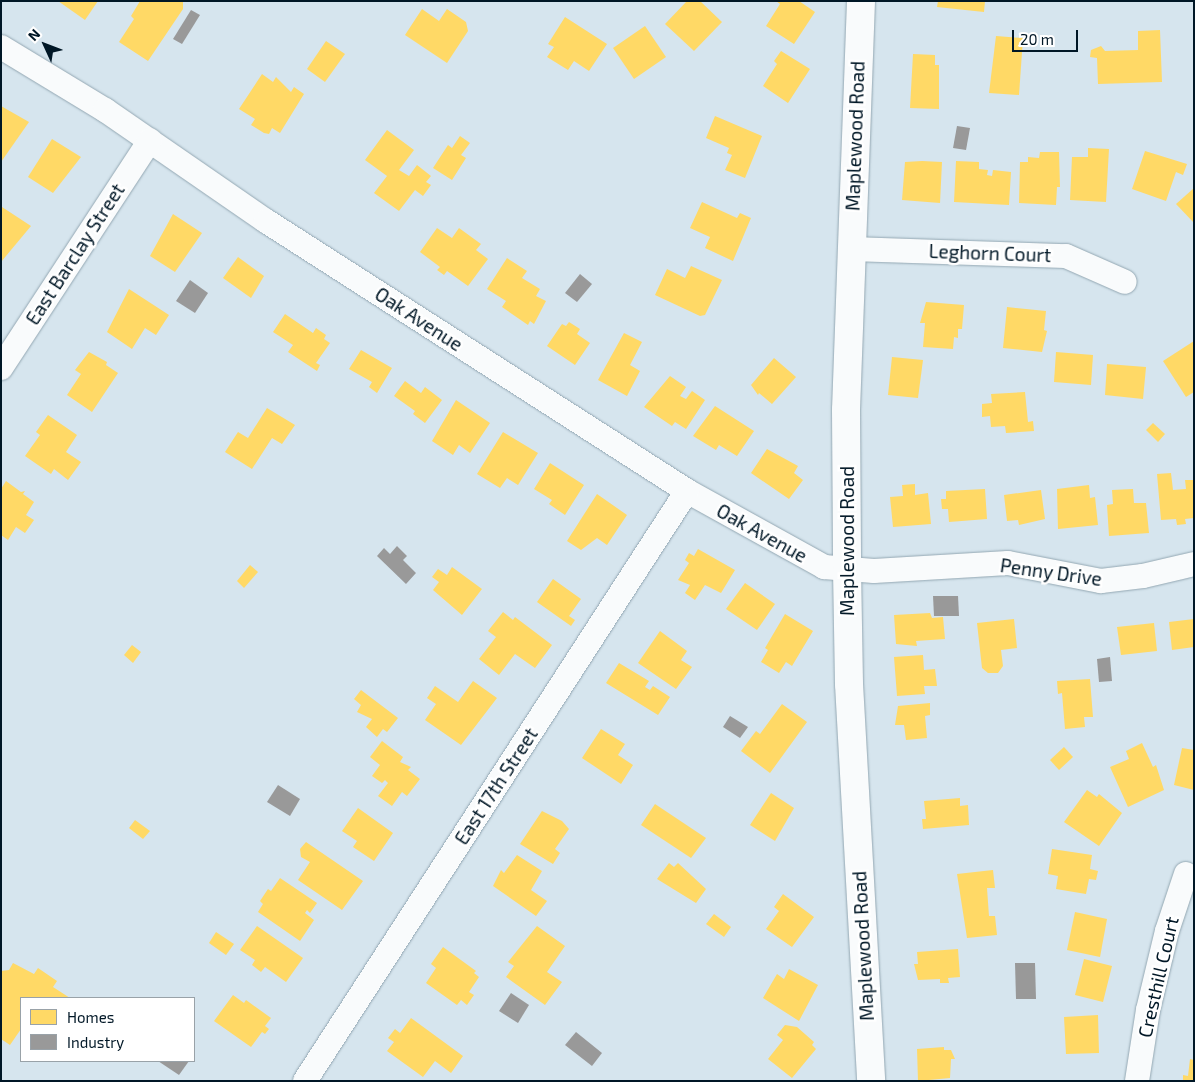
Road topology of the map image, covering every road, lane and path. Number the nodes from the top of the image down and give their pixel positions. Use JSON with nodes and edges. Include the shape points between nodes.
{"nodes":[{"id":1,"x":861,"y":1,"type":"edge"},
{"id":2,"x":1,"y":47,"type":"edge"},
{"id":3,"x":150,"y":140,"type":"junction"},
{"id":4,"x":851,"y":249,"type":"junction"},
{"id":5,"x":1125,"y":282,"type":"dead end"},
{"id":6,"x":1,"y":368,"type":"edge"},
{"id":7,"x":687,"y":491,"type":"junction"},
{"id":8,"x":1194,"y":564,"type":"edge"},
{"id":9,"x":847,"y":569,"type":"junction"},
{"id":10,"x":1186,"y":874,"type":"dead end"},
{"id":11,"x":305,"y":1081,"type":"edge"},
{"id":12,"x":871,"y":1081,"type":"edge"},
{"id":13,"x":1137,"y":1081,"type":"edge"}],
"edges":[{"from":1,"to":4,"type":"street","name":"Maplewood Road"},
{"from":2,"to":3,"type":"street","name":"Oak Avenue"},
{"from":3,"to":6,"type":"street","name":"East Barclay Street"},
{"from":3,"to":7,"type":"street","name":"Oak Avenue","via":[[273,225]]},
{"from":4,"to":5,"type":"street","name":"Leghorn Court","via":[[1066,256]]},
{"from":4,"to":9,"type":"street","name":"Maplewood Road"},
{"from":7,"to":9,"type":"street","name":"Oak Avenue","via":[[824,567]]},
{"from":7,"to":11,"type":"street","name":"East 17th Street"},
{"from":8,"to":9,"type":"street","name":"Penny Drive","via":[[1143,576],[1101,581],[1008,563],[874,571]]},
{"from":9,"to":12,"type":"street","name":"Maplewood Road","via":[[848,684]]},
{"from":10,"to":13,"type":"street","name":"Cresthill Court","via":[[1164,940],[1148,1010]]}]}
